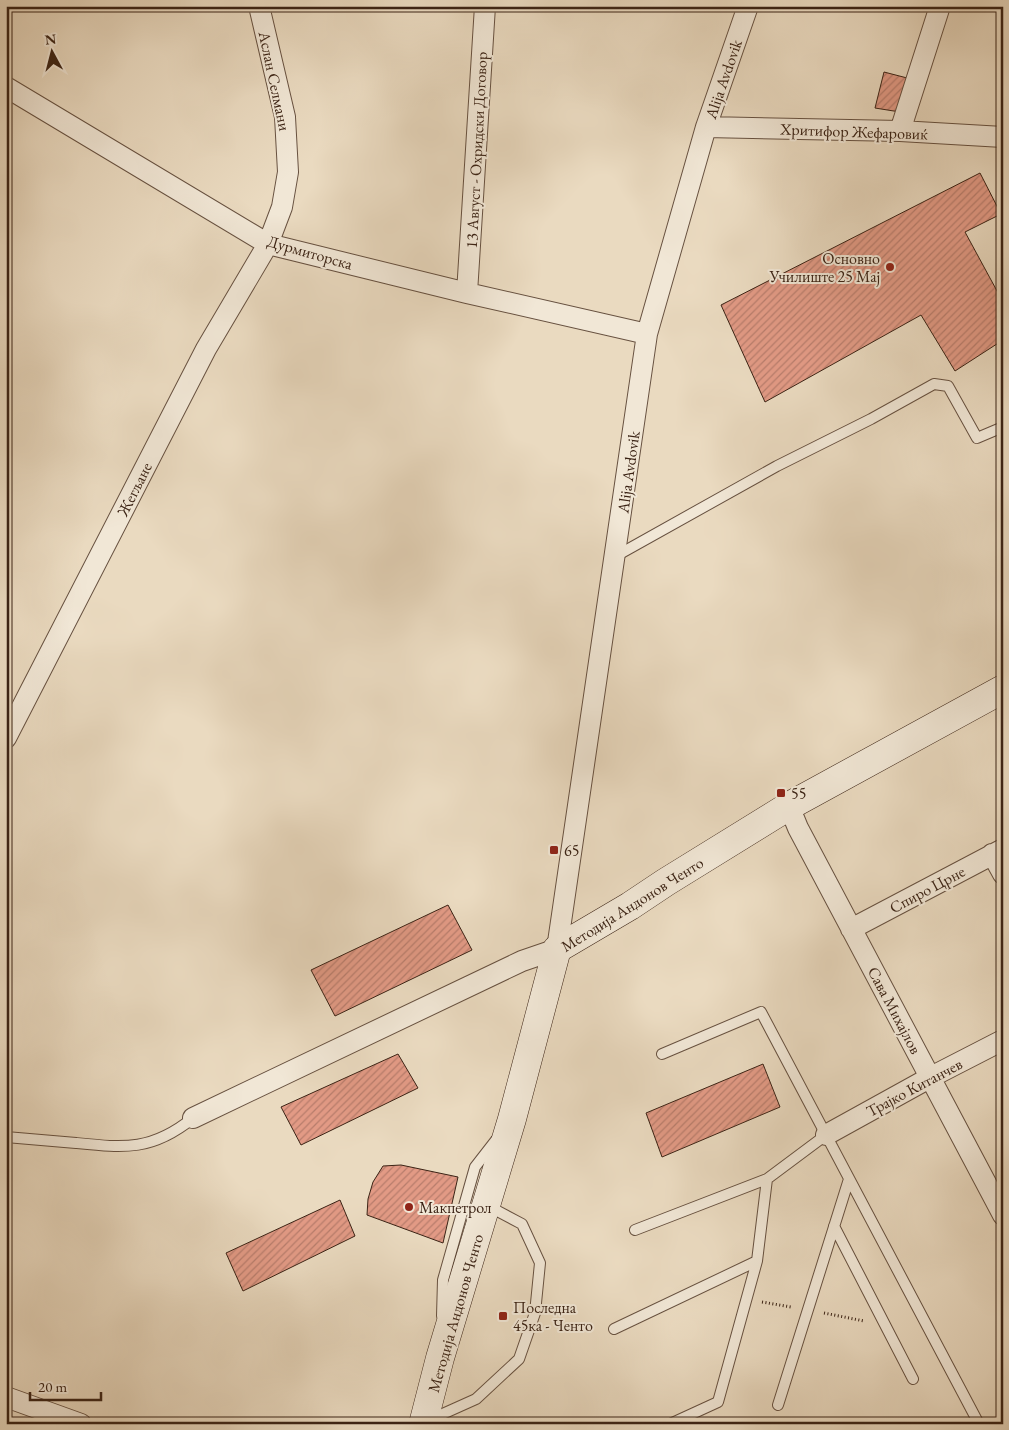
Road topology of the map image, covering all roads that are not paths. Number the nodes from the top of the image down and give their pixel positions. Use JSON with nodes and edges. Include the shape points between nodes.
{"nodes":[{"id":1,"x":259,"y":6,"type":"edge"},
{"id":2,"x":485,"y":6,"type":"edge"},
{"id":3,"x":748,"y":6,"type":"edge"},
{"id":4,"x":940,"y":6,"type":"edge"},
{"id":5,"x":6,"y":87,"type":"edge"},
{"id":6,"x":706,"y":127,"type":"junction"},
{"id":7,"x":900,"y":131,"type":"junction"},
{"id":8,"x":1003,"y":137,"type":"edge"},
{"id":9,"x":268,"y":244,"type":"junction"},
{"id":10,"x":468,"y":293,"type":"junction"},
{"id":11,"x":647,"y":334,"type":"junction"},
{"id":12,"x":1003,"y":427,"type":"edge"},
{"id":13,"x":616,"y":556,"type":"junction"},
{"id":14,"x":1003,"y":689,"type":"edge"},
{"id":15,"x":6,"y":738,"type":"edge"},
{"id":16,"x":788,"y":806,"type":"junction"},
{"id":17,"x":998,"y":851,"type":"edge"},
{"id":18,"x":1003,"y":874,"type":"edge"},
{"id":19,"x":851,"y":929,"type":"junction"},
{"id":20,"x":557,"y":949,"type":"junction"},
{"id":21,"x":1003,"y":1040,"type":"edge"},
{"id":22,"x":662,"y":1054,"type":"dead end"},
{"id":23,"x":931,"y":1077,"type":"junction"},
{"id":24,"x":192,"y":1118,"type":"joint"},
{"id":25,"x":512,"y":1119,"type":"junction"},
{"id":26,"x":826,"y":1135,"type":"junction"},
{"id":27,"x":6,"y":1137,"type":"edge"},
{"id":28,"x":767,"y":1179,"type":"junction"},
{"id":29,"x":849,"y":1179,"type":"junction"},
{"id":30,"x":487,"y":1205,"type":"junction"},
{"id":31,"x":1003,"y":1215,"type":"edge"},
{"id":32,"x":834,"y":1226,"type":"junction"},
{"id":33,"x":635,"y":1230,"type":"dead end"},
{"id":34,"x":757,"y":1262,"type":"junction"},
{"id":35,"x":614,"y":1329,"type":"dead end"},
{"id":36,"x":440,"y":1358,"type":"junction"},
{"id":37,"x":913,"y":1379,"type":"dead end"},
{"id":38,"x":6,"y":1398,"type":"edge"},
{"id":39,"x":778,"y":1405,"type":"dead end"},
{"id":40,"x":423,"y":1423,"type":"edge"},
{"id":41,"x":81,"y":1424,"type":"edge"},
{"id":42,"x":670,"y":1424,"type":"edge"},
{"id":43,"x":980,"y":1424,"type":"edge"}],
"edges":[{"from":1,"to":9,"type":"street","name":"Аслан Селмани","via":[[288,141],[288,172],[282,207]]},
{"from":2,"to":10,"type":"street","name":"13 Август - Охридски Договор"},
{"from":3,"to":6,"type":"street","name":"Alija Avdovik"},
{"from":4,"to":7,"type":"street"},
{"from":5,"to":9,"type":"street","name":"Дурмиторска"},
{"from":6,"to":7,"type":"street","name":"Хритифор Жефаровиќ"},
{"from":6,"to":11,"type":"street","name":"Alija Avdovik"},
{"from":7,"to":8,"type":"street","name":"Хритифор Жефаровиќ"},
{"from":9,"to":10,"type":"street","name":"Дурмиторска"},
{"from":9,"to":15,"type":"street","name":"Жегљане","via":[[206,349]]},
{"from":10,"to":11,"type":"street","name":"Дурмиторска"},
{"from":11,"to":13,"type":"street","name":"Alija Avdovik"},
{"from":12,"to":13,"type":"lane","via":[[977,438],[948,386],[934,384],[777,466]]},
{"from":13,"to":20,"type":"street","name":"Alija Avdovik"},
{"from":14,"to":16,"type":"main road","name":"Методија Андонов Ченто"},
{"from":16,"to":19,"type":"street","name":"Сава Михајлов"},
{"from":16,"to":20,"type":"main road","name":"Методија Андонов Ченто"},
{"from":17,"to":18,"type":"street"},
{"from":17,"to":19,"type":"street","name":"Спиро Црне"},
{"from":19,"to":23,"type":"street","name":"Сава Михајлов"},
{"from":20,"to":24,"type":"street","via":[[522,961]]},
{"from":20,"to":25,"type":"main road","name":"Методија Андонов Ченто"},
{"from":21,"to":23,"type":"street","name":"Трајко Китанчев"},
{"from":22,"to":26,"type":"lane","via":[[760,1012]]},
{"from":23,"to":26,"type":"street","name":"Трајко Китанчев"},
{"from":23,"to":31,"type":"street","name":"Сава Михајлов"},
{"from":24,"to":27,"type":"lane","via":[[167,1136],[145,1144],[122,1147]]},
{"from":25,"to":30,"type":"main road","name":"Методија Андонов Ченто"},
{"from":25,"to":36,"type":"lane","via":[[475,1167],[442,1280]]},
{"from":26,"to":28,"type":"lane"},
{"from":26,"to":29,"type":"lane"},
{"from":28,"to":33,"type":"lane"},
{"from":28,"to":34,"type":"lane"},
{"from":29,"to":32,"type":"lane"},
{"from":29,"to":43,"type":"lane"},
{"from":30,"to":36,"type":"main road","name":"Методија Андонов Ченто"},
{"from":30,"to":40,"type":"lane","via":[[522,1224],[540,1263],[535,1313],[519,1359],[476,1399]]},
{"from":32,"to":37,"type":"lane"},
{"from":32,"to":39,"type":"lane"},
{"from":34,"to":35,"type":"lane"},
{"from":34,"to":42,"type":"lane","via":[[718,1402]]},
{"from":36,"to":40,"type":"main road","name":"Методија Андонов Ченто"},
{"from":38,"to":41,"type":"street"}]}
